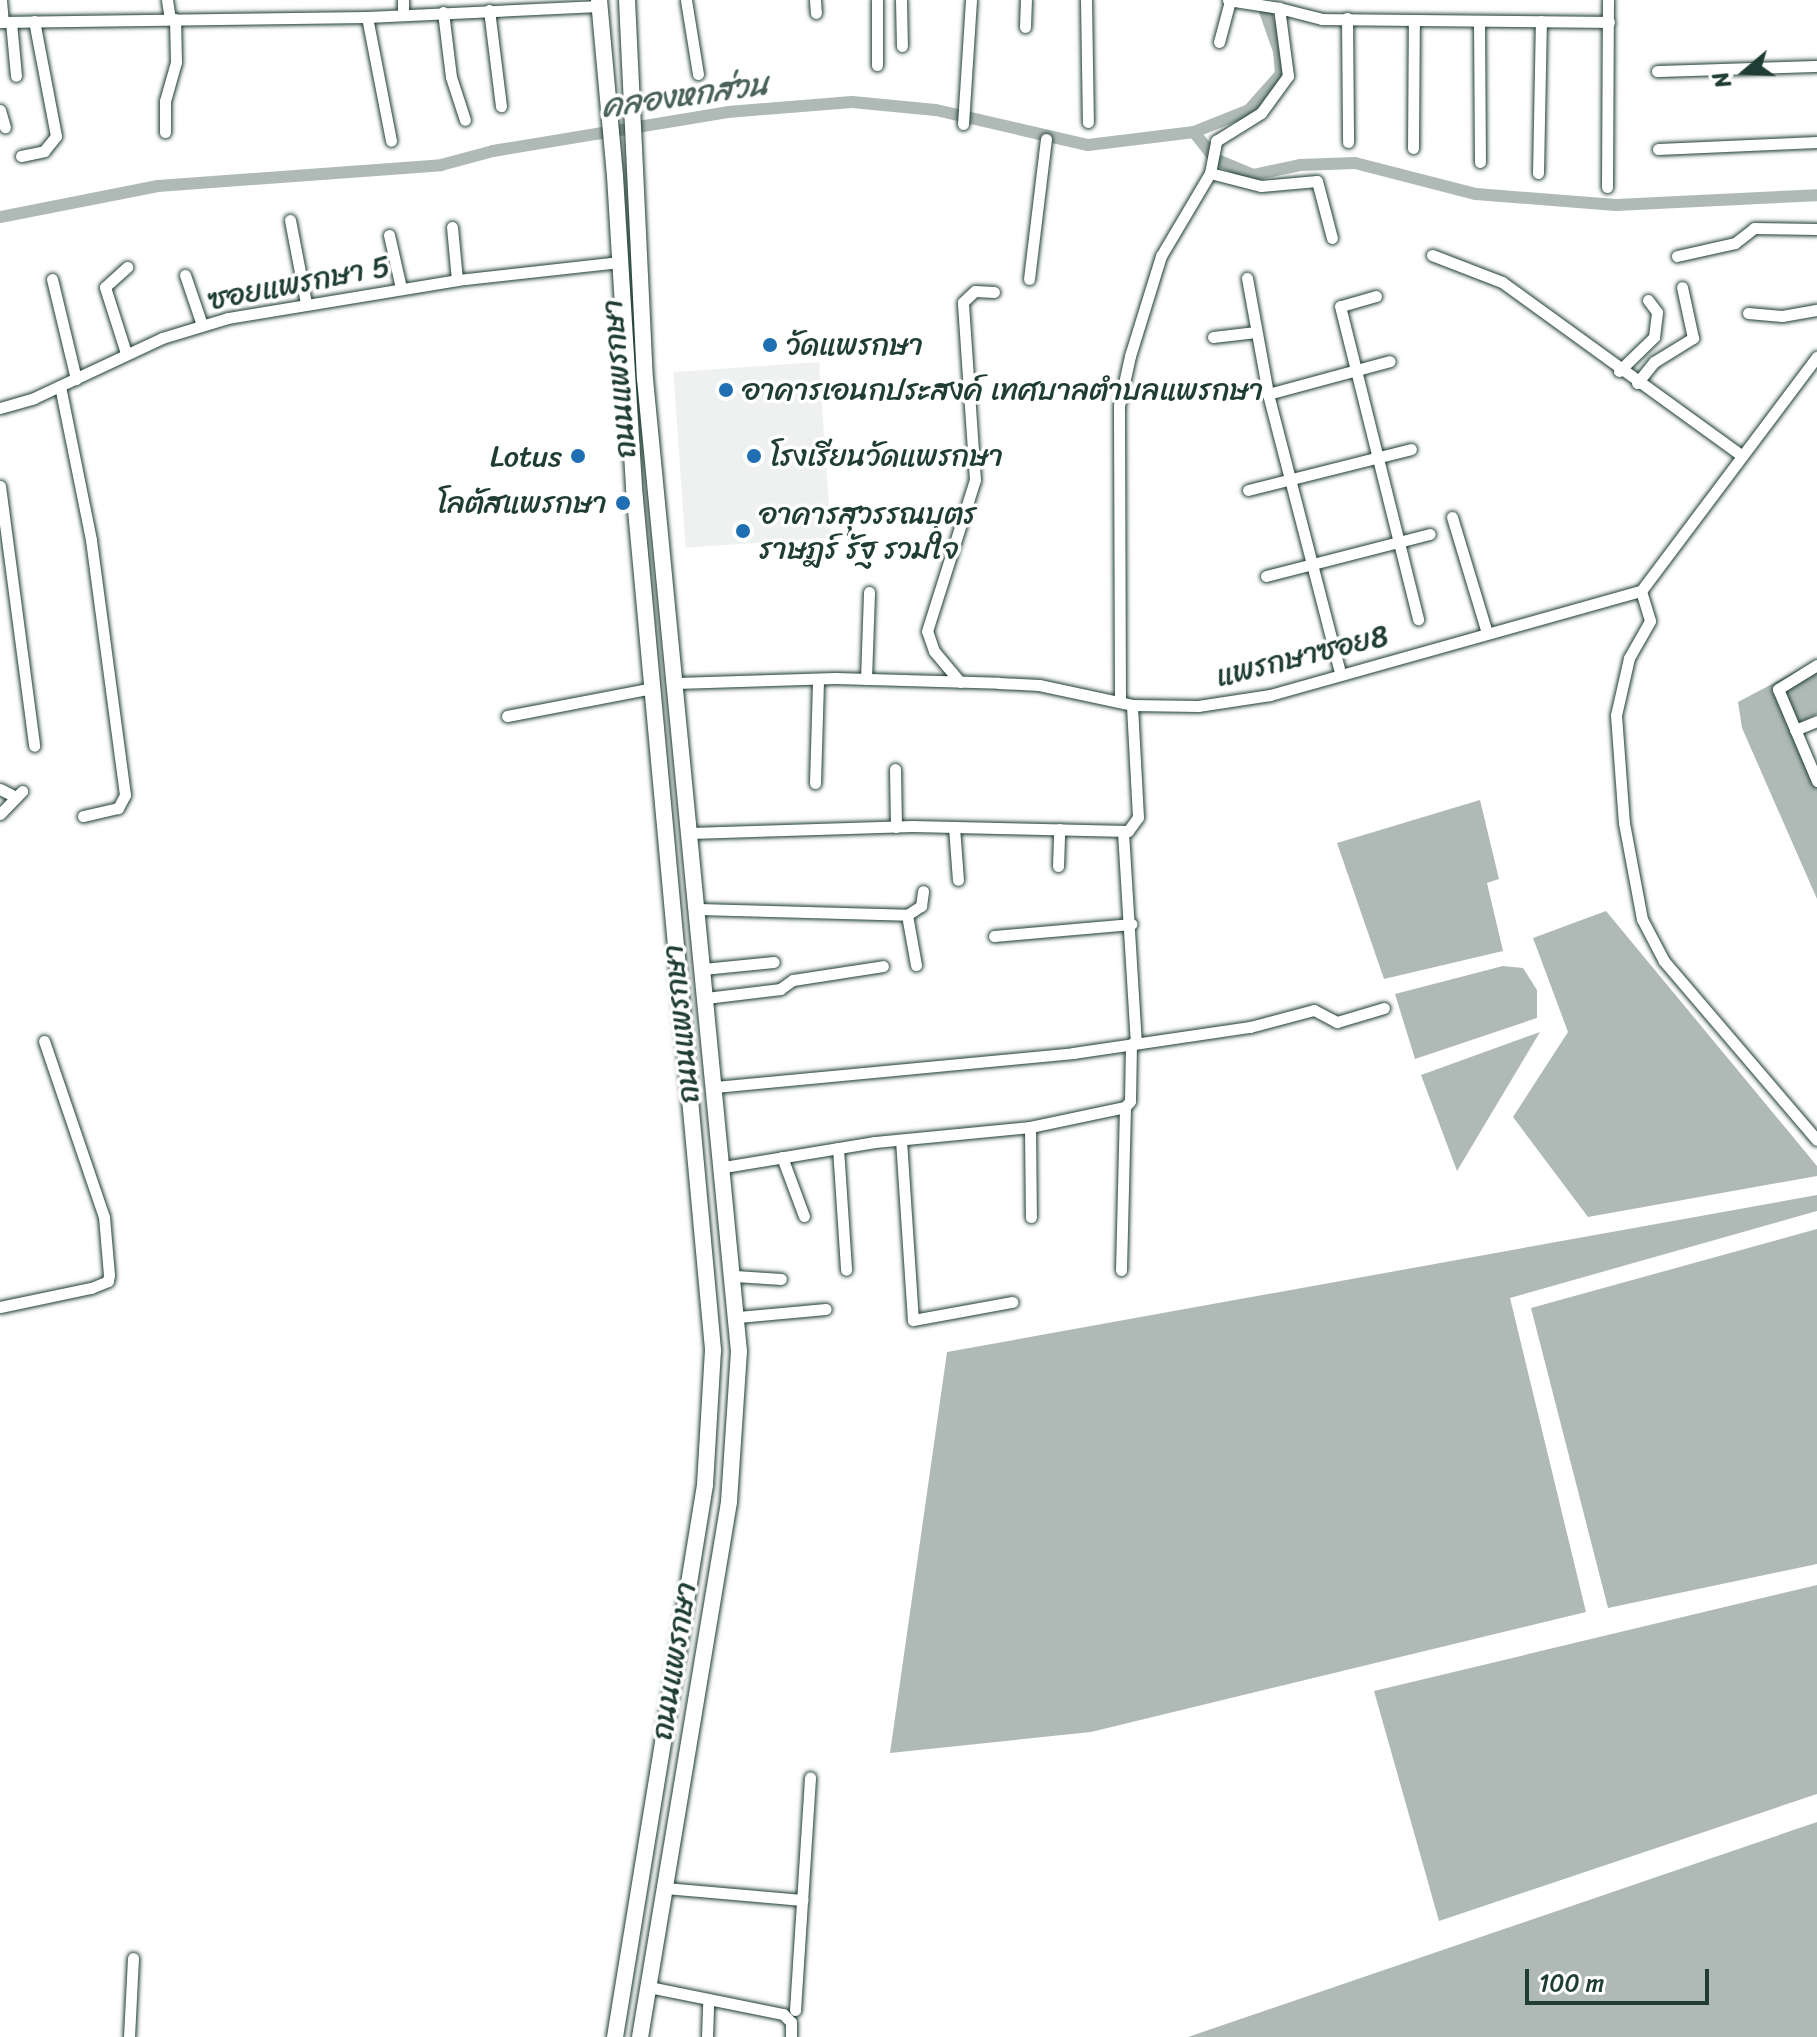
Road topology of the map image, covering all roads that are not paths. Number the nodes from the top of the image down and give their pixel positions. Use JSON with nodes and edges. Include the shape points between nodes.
{"nodes":[{"id":1,"x":1,"y":0,"type":"edge"},
{"id":2,"x":167,"y":0,"type":"edge"},
{"id":3,"x":403,"y":0,"type":"edge"},
{"id":4,"x":627,"y":0,"type":"edge"},
{"id":5,"x":637,"y":0,"type":"edge"},
{"id":6,"x":686,"y":0,"type":"edge"},
{"id":7,"x":815,"y":0,"type":"edge"},
{"id":8,"x":877,"y":0,"type":"edge"},
{"id":9,"x":901,"y":0,"type":"edge"},
{"id":10,"x":971,"y":0,"type":"edge"},
{"id":11,"x":1026,"y":0,"type":"edge"},
{"id":12,"x":1086,"y":0,"type":"edge"},
{"id":13,"x":1608,"y":0,"type":"edge"},
{"id":14,"x":1233,"y":1,"type":"edge"},
{"id":15,"x":599,"y":3,"type":"edge"},
{"id":16,"x":1276,"y":7,"type":"junction"},
{"id":17,"x":489,"y":10,"type":"junction"},
{"id":18,"x":443,"y":12,"type":"junction"},
{"id":19,"x":816,"y":13,"type":"dead end"},
{"id":20,"x":403,"y":15,"type":"junction"},
{"id":21,"x":367,"y":17,"type":"junction"},
{"id":22,"x":1347,"y":18,"type":"junction"},
{"id":23,"x":172,"y":19,"type":"junction"},
{"id":24,"x":1414,"y":20,"type":"junction"},
{"id":25,"x":34,"y":21,"type":"junction"},
{"id":26,"x":1479,"y":21,"type":"junction"},
{"id":27,"x":1541,"y":21,"type":"junction"},
{"id":28,"x":5,"y":22,"type":"edge"},
{"id":29,"x":1609,"y":22,"type":"junction"},
{"id":30,"x":1025,"y":27,"type":"dead end"},
{"id":31,"x":1219,"y":42,"type":"dead end"},
{"id":32,"x":902,"y":46,"type":"dead end"},
{"id":33,"x":877,"y":65,"type":"dead end"},
{"id":34,"x":1817,"y":66,"type":"edge"},
{"id":35,"x":1657,"y":71,"type":"dead end"},
{"id":36,"x":698,"y":74,"type":"dead end"},
{"id":37,"x":16,"y":76,"type":"dead end"},
{"id":38,"x":501,"y":106,"type":"dead end"},
{"id":39,"x":0,"y":110,"type":"edge"},
{"id":40,"x":465,"y":120,"type":"dead end"},
{"id":41,"x":1088,"y":122,"type":"dead end"},
{"id":42,"x":963,"y":124,"type":"dead end"},
{"id":43,"x":5,"y":127,"type":"dead end"},
{"id":44,"x":165,"y":132,"type":"dead end"},
{"id":45,"x":1046,"y":139,"type":"dead end"},
{"id":46,"x":391,"y":141,"type":"dead end"},
{"id":47,"x":1348,"y":142,"type":"dead end"},
{"id":48,"x":1817,"y":142,"type":"edge"},
{"id":49,"x":1413,"y":148,"type":"dead end"},
{"id":50,"x":1658,"y":149,"type":"dead end"},
{"id":51,"x":21,"y":156,"type":"dead end"},
{"id":52,"x":1480,"y":162,"type":"dead end"},
{"id":53,"x":1211,"y":168,"type":"junction"},
{"id":54,"x":1538,"y":173,"type":"dead end"},
{"id":55,"x":1607,"y":187,"type":"dead end"},
{"id":56,"x":290,"y":220,"type":"dead end"},
{"id":57,"x":452,"y":227,"type":"dead end"},
{"id":58,"x":1817,"y":229,"type":"edge"},
{"id":59,"x":389,"y":235,"type":"dead end"},
{"id":60,"x":1332,"y":238,"type":"dead end"},
{"id":61,"x":1432,"y":255,"type":"dead end"},
{"id":62,"x":1677,"y":256,"type":"dead end"},
{"id":63,"x":621,"y":262,"type":"junction"},
{"id":64,"x":127,"y":267,"type":"dead end"},
{"id":65,"x":185,"y":275,"type":"dead end"},
{"id":66,"x":1247,"y":278,"type":"dead end"},
{"id":67,"x":52,"y":279,"type":"dead end"},
{"id":68,"x":1029,"y":279,"type":"dead end"},
{"id":69,"x":457,"y":280,"type":"junction"},
{"id":70,"x":1682,"y":287,"type":"dead end"},
{"id":71,"x":401,"y":288,"type":"junction"},
{"id":72,"x":994,"y":292,"type":"dead end"},
{"id":73,"x":1376,"y":296,"type":"dead end"},
{"id":74,"x":1648,"y":300,"type":"dead end"},
{"id":75,"x":306,"y":303,"type":"junction"},
{"id":76,"x":1817,"y":310,"type":"edge"},
{"id":77,"x":1748,"y":313,"type":"dead end"},
{"id":78,"x":202,"y":325,"type":"junction"},
{"id":79,"x":1256,"y":332,"type":"junction"},
{"id":80,"x":1213,"y":337,"type":"dead end"},
{"id":81,"x":126,"y":353,"type":"junction"},
{"id":82,"x":1390,"y":361,"type":"dead end"},
{"id":83,"x":1815,"y":363,"type":"edge"},
{"id":84,"x":1355,"y":370,"type":"junction"},
{"id":85,"x":1619,"y":371,"type":"junction"},
{"id":86,"x":76,"y":379,"type":"junction"},
{"id":87,"x":1637,"y":383,"type":"junction"},
{"id":88,"x":60,"y":386,"type":"junction"},
{"id":89,"x":1268,"y":394,"type":"junction"},
{"id":90,"x":0,"y":408,"type":"edge"},
{"id":91,"x":1411,"y":449,"type":"dead end"},
{"id":92,"x":1741,"y":455,"type":"junction"},
{"id":93,"x":1377,"y":457,"type":"junction"},
{"id":94,"x":1290,"y":478,"type":"junction"},
{"id":95,"x":0,"y":486,"type":"edge"},
{"id":96,"x":1248,"y":490,"type":"dead end"},
{"id":97,"x":1452,"y":517,"type":"dead end"},
{"id":98,"x":1430,"y":534,"type":"dead end"},
{"id":99,"x":1401,"y":543,"type":"junction"},
{"id":100,"x":1313,"y":567,"type":"junction"},
{"id":101,"x":1266,"y":576,"type":"dead end"},
{"id":102,"x":1641,"y":591,"type":"junction"},
{"id":103,"x":869,"y":592,"type":"dead end"},
{"id":104,"x":1418,"y":619,"type":"dead end"},
{"id":105,"x":1487,"y":633,"type":"junction"},
{"id":106,"x":1817,"y":665,"type":"edge"},
{"id":107,"x":1340,"y":672,"type":"junction"},
{"id":108,"x":818,"y":679,"type":"junction"},
{"id":109,"x":866,"y":679,"type":"junction"},
{"id":110,"x":960,"y":682,"type":"junction"},
{"id":111,"x":676,"y":683,"type":"junction"},
{"id":112,"x":653,"y":688,"type":"junction"},
{"id":113,"x":1126,"y":703,"type":"junction"},
{"id":114,"x":507,"y":716,"type":"dead end"},
{"id":115,"x":1817,"y":721,"type":"edge"},
{"id":116,"x":1795,"y":730,"type":"junction"},
{"id":117,"x":34,"y":746,"type":"dead end"},
{"id":118,"x":895,"y":769,"type":"dead end"},
{"id":119,"x":1817,"y":781,"type":"edge"},
{"id":120,"x":815,"y":783,"type":"dead end"},
{"id":121,"x":0,"y":789,"type":"edge"},
{"id":122,"x":0,"y":814,"type":"edge"},
{"id":123,"x":83,"y":816,"type":"dead end"},
{"id":124,"x":896,"y":827,"type":"junction"},
{"id":125,"x":954,"y":827,"type":"junction"},
{"id":126,"x":1059,"y":829,"type":"junction"},
{"id":127,"x":1123,"y":832,"type":"junction"},
{"id":128,"x":690,"y":833,"type":"junction"},
{"id":129,"x":1058,"y":866,"type":"dead end"},
{"id":130,"x":958,"y":880,"type":"dead end"},
{"id":131,"x":923,"y":891,"type":"dead end"},
{"id":132,"x":698,"y":909,"type":"junction"},
{"id":133,"x":907,"y":915,"type":"junction"},
{"id":134,"x":1131,"y":924,"type":"junction"},
{"id":135,"x":994,"y":936,"type":"dead end"},
{"id":136,"x":774,"y":962,"type":"dead end"},
{"id":137,"x":916,"y":965,"type":"dead end"},
{"id":138,"x":883,"y":966,"type":"dead end"},
{"id":139,"x":703,"y":969,"type":"junction"},
{"id":140,"x":706,"y":998,"type":"junction"},
{"id":141,"x":1384,"y":1008,"type":"dead end"},
{"id":142,"x":44,"y":1041,"type":"dead end"},
{"id":143,"x":1134,"y":1043,"type":"junction"},
{"id":144,"x":715,"y":1087,"type":"junction"},
{"id":145,"x":1125,"y":1107,"type":"junction"},
{"id":146,"x":1030,"y":1127,"type":"junction"},
{"id":147,"x":901,"y":1140,"type":"junction"},
{"id":148,"x":1817,"y":1140,"type":"edge"},
{"id":149,"x":838,"y":1148,"type":"junction"},
{"id":150,"x":782,"y":1157,"type":"junction"},
{"id":151,"x":724,"y":1167,"type":"junction"},
{"id":152,"x":804,"y":1216,"type":"dead end"},
{"id":153,"x":1031,"y":1217,"type":"dead end"},
{"id":154,"x":846,"y":1270,"type":"dead end"},
{"id":155,"x":1121,"y":1270,"type":"dead end"},
{"id":156,"x":735,"y":1276,"type":"junction"},
{"id":157,"x":781,"y":1279,"type":"dead end"},
{"id":158,"x":1012,"y":1302,"type":"dead end"},
{"id":159,"x":0,"y":1307,"type":"edge"},
{"id":160,"x":826,"y":1309,"type":"dead end"},
{"id":161,"x":738,"y":1317,"type":"junction"},
{"id":162,"x":810,"y":1777,"type":"dead end"},
{"id":163,"x":665,"y":1888,"type":"junction"},
{"id":164,"x":802,"y":1900,"type":"junction"},
{"id":165,"x":133,"y":1958,"type":"dead end"},
{"id":166,"x":649,"y":1987,"type":"junction"},
{"id":167,"x":708,"y":1999,"type":"junction"},
{"id":168,"x":795,"y":2010,"type":"dead end"},
{"id":169,"x":619,"y":2015,"type":"junction"},
{"id":170,"x":643,"y":2018,"type":"junction"},
{"id":171,"x":129,"y":2037,"type":"edge"},
{"id":172,"x":615,"y":2037,"type":"edge"},
{"id":173,"x":640,"y":2037,"type":"edge"},
{"id":174,"x":707,"y":2037,"type":"edge"},
{"id":175,"x":791,"y":2037,"type":"edge"}],
"edges":[{"from":1,"to":28,"type":"street"},
{"from":2,"to":23,"type":"street"},
{"from":3,"to":20,"type":"street"},
{"from":4,"to":5,"type":"main road"},
{"from":4,"to":111,"type":"main road","name":"ถนนแพรกษา","via":[[645,379]]},
{"from":6,"to":36,"type":"street"},
{"from":7,"to":19,"type":"street"},
{"from":8,"to":33,"type":"street"},
{"from":9,"to":32,"type":"street"},
{"from":10,"to":42,"type":"street"},
{"from":11,"to":30,"type":"street"},
{"from":12,"to":41,"type":"street"},
{"from":13,"to":29,"type":"street"},
{"from":14,"to":16,"type":"street"},
{"from":14,"to":31,"type":"street"},
{"from":15,"to":17,"type":"street"},
{"from":15,"to":63,"type":"main road","name":"ถนนแพรกษา"},
{"from":16,"to":22,"type":"street","via":[[1312,18]]},
{"from":16,"to":53,"type":"street","via":[[1288,76],[1261,113],[1214,147]]},
{"from":17,"to":18,"type":"street"},
{"from":17,"to":38,"type":"street"},
{"from":18,"to":20,"type":"street"},
{"from":18,"to":40,"type":"street","via":[[451,77]]},
{"from":20,"to":21,"type":"street"},
{"from":21,"to":23,"type":"street"},
{"from":21,"to":46,"type":"street"},
{"from":22,"to":24,"type":"street"},
{"from":22,"to":47,"type":"street"},
{"from":23,"to":25,"type":"street"},
{"from":23,"to":44,"type":"street","via":[[176,62],[165,101]]},
{"from":24,"to":26,"type":"street"},
{"from":24,"to":49,"type":"street"},
{"from":25,"to":28,"type":"street"},
{"from":25,"to":51,"type":"street","via":[[56,136],[44,151]]},
{"from":26,"to":27,"type":"street"},
{"from":26,"to":52,"type":"street"},
{"from":27,"to":29,"type":"street"},
{"from":27,"to":54,"type":"street"},
{"from":28,"to":37,"type":"street"},
{"from":29,"to":55,"type":"street"},
{"from":34,"to":35,"type":"street"},
{"from":39,"to":43,"type":"street"},
{"from":45,"to":68,"type":"street"},
{"from":48,"to":50,"type":"street"},
{"from":53,"to":60,"type":"street","via":[[1261,186],[1317,181]]},
{"from":53,"to":113,"type":"street","via":[[1161,256],[1119,406]]},
{"from":56,"to":75,"type":"street"},
{"from":57,"to":69,"type":"street"},
{"from":58,"to":62,"type":"street","via":[[1754,228],[1735,243]]},
{"from":59,"to":71,"type":"street"},
{"from":61,"to":85,"type":"street","via":[[1502,282]]},
{"from":63,"to":69,"type":"street","name":"ซอยแพรกษา 5"},
{"from":63,"to":112,"type":"main road","name":"ถนนแพรกษา"},
{"from":64,"to":81,"type":"street","via":[[105,287]]},
{"from":65,"to":78,"type":"street"},
{"from":66,"to":79,"type":"street"},
{"from":67,"to":86,"type":"street"},
{"from":69,"to":71,"type":"street","name":"ซอยแพรกษา 5"},
{"from":70,"to":87,"type":"street","via":[[1693,338],[1654,362]]},
{"from":71,"to":75,"type":"street","name":"ซอยแพรกษา 5"},
{"from":72,"to":110,"type":"street","via":[[975,291],[963,302],[975,480],[927,631],[934,651]]},
{"from":73,"to":84,"type":"street","via":[[1341,305]]},
{"from":74,"to":85,"type":"street","via":[[1657,312],[1657,329]]},
{"from":75,"to":78,"type":"street","name":"ซอยแพรกษา 5"},
{"from":76,"to":77,"type":"street","via":[[1782,316]]},
{"from":78,"to":81,"type":"street","name":"ซอยแพรกษา 5"},
{"from":79,"to":80,"type":"street"},
{"from":79,"to":89,"type":"street"},
{"from":81,"to":86,"type":"street","name":"ซอยแพรกษา 5"},
{"from":82,"to":84,"type":"street"},
{"from":83,"to":92,"type":"street"},
{"from":84,"to":89,"type":"street"},
{"from":84,"to":93,"type":"street"},
{"from":85,"to":87,"type":"street"},
{"from":86,"to":88,"type":"street","name":"ซอยแพรกษา 5"},
{"from":87,"to":92,"type":"street"},
{"from":88,"to":90,"type":"street","name":"ซอยแพรกษา 5"},
{"from":88,"to":123,"type":"street","via":[[91,540],[125,795],[118,808]]},
{"from":89,"to":94,"type":"street"},
{"from":91,"to":93,"type":"street"},
{"from":92,"to":102,"type":"street"},
{"from":93,"to":94,"type":"street"},
{"from":93,"to":99,"type":"street"},
{"from":94,"to":96,"type":"street"},
{"from":94,"to":100,"type":"street"},
{"from":95,"to":117,"type":"street"},
{"from":97,"to":105,"type":"street"},
{"from":98,"to":99,"type":"street"},
{"from":99,"to":100,"type":"street"},
{"from":99,"to":104,"type":"street"},
{"from":100,"to":101,"type":"street"},
{"from":100,"to":107,"type":"street"},
{"from":102,"to":105,"type":"street","name":"แพรกษาซอย8"},
{"from":102,"to":148,"type":"street","via":[[1650,621],[1629,658],[1616,715],[1626,836],[1642,919],[1664,961]]},
{"from":103,"to":109,"type":"street"},
{"from":105,"to":107,"type":"street","name":"แพรกษาซอย8"},
{"from":106,"to":116,"type":"street","via":[[1778,689]]},
{"from":107,"to":113,"type":"street","name":"แพรกษาซอย8","via":[[1270,695],[1207,705]]},
{"from":108,"to":109,"type":"street","name":"แพรกษาซอย8"},
{"from":108,"to":111,"type":"street","name":"แพรกษาซอย8"},
{"from":108,"to":120,"type":"street"},
{"from":109,"to":110,"type":"street","name":"แพรกษาซอย8"},
{"from":110,"to":113,"type":"street","name":"แพรกษาซอย8","via":[[1039,685]]},
{"from":111,"to":128,"type":"main road","name":"ถนนแพรกษา"},
{"from":112,"to":114,"type":"street"},
{"from":112,"to":169,"type":"main road","name":"ถนนแพรกษา","via":[[709,1265],[712,1400],[694,1559]]},
{"from":113,"to":127,"type":"street","via":[[1138,817],[1131,830]]},
{"from":115,"to":116,"type":"street"},
{"from":116,"to":119,"type":"street"},
{"from":118,"to":124,"type":"street"},
{"from":121,"to":122,"type":"street","via":[[19,794]]},
{"from":124,"to":125,"type":"street"},
{"from":124,"to":128,"type":"street"},
{"from":125,"to":126,"type":"street"},
{"from":125,"to":130,"type":"street"},
{"from":126,"to":127,"type":"street"},
{"from":126,"to":129,"type":"street"},
{"from":127,"to":134,"type":"street"},
{"from":128,"to":132,"type":"main road","name":"ถนนแพรกษา"},
{"from":131,"to":133,"type":"street","via":[[921,906]]},
{"from":132,"to":133,"type":"street"},
{"from":132,"to":139,"type":"main road","name":"ถนนแพรกษา"},
{"from":133,"to":137,"type":"street"},
{"from":134,"to":135,"type":"street"},
{"from":134,"to":143,"type":"street"},
{"from":136,"to":139,"type":"street"},
{"from":138,"to":140,"type":"street","via":[[793,980],[780,989]]},
{"from":139,"to":140,"type":"main road","name":"ถนนแพรกษา"},
{"from":140,"to":144,"type":"main road","name":"ถนนแพรกษา"},
{"from":141,"to":143,"type":"street","via":[[1337,1022],[1314,1010],[1250,1027]]},
{"from":142,"to":159,"type":"street","via":[[104,1217],[109,1275],[108,1281],[91,1288]]},
{"from":143,"to":144,"type":"street"},
{"from":143,"to":145,"type":"street","via":[[1130,1101]]},
{"from":144,"to":151,"type":"main road","name":"ถนนแพรกษา"},
{"from":145,"to":146,"type":"street"},
{"from":145,"to":155,"type":"street"},
{"from":146,"to":147,"type":"street"},
{"from":146,"to":153,"type":"street"},
{"from":147,"to":149,"type":"street"},
{"from":147,"to":158,"type":"street","via":[[913,1320]]},
{"from":149,"to":150,"type":"street"},
{"from":149,"to":154,"type":"street"},
{"from":150,"to":151,"type":"street"},
{"from":150,"to":152,"type":"street"},
{"from":151,"to":156,"type":"main road","name":"ถนนแพรกษา"},
{"from":156,"to":157,"type":"street"},
{"from":156,"to":161,"type":"main road","name":"ถนนแพรกษา"},
{"from":160,"to":161,"type":"street"},
{"from":161,"to":163,"type":"main road","name":"ถนนแพรกษา","via":[[738,1409],[729,1502]]},
{"from":162,"to":164,"type":"street"},
{"from":163,"to":164,"type":"street"},
{"from":163,"to":166,"type":"main road","name":"ถนนแพรกษา"},
{"from":164,"to":168,"type":"street"},
{"from":165,"to":171,"type":"street"},
{"from":166,"to":167,"type":"street"},
{"from":166,"to":170,"type":"main road","name":"ถนนแพรกษา"},
{"from":167,"to":174,"type":"street"},
{"from":167,"to":175,"type":"street","via":[[783,2014],[791,2022]]},
{"from":169,"to":170,"type":"main road"},
{"from":169,"to":172,"type":"main road","name":"ถนนแพรกษา"},
{"from":170,"to":173,"type":"main road","name":"ถนนแพรกษา"}]}
